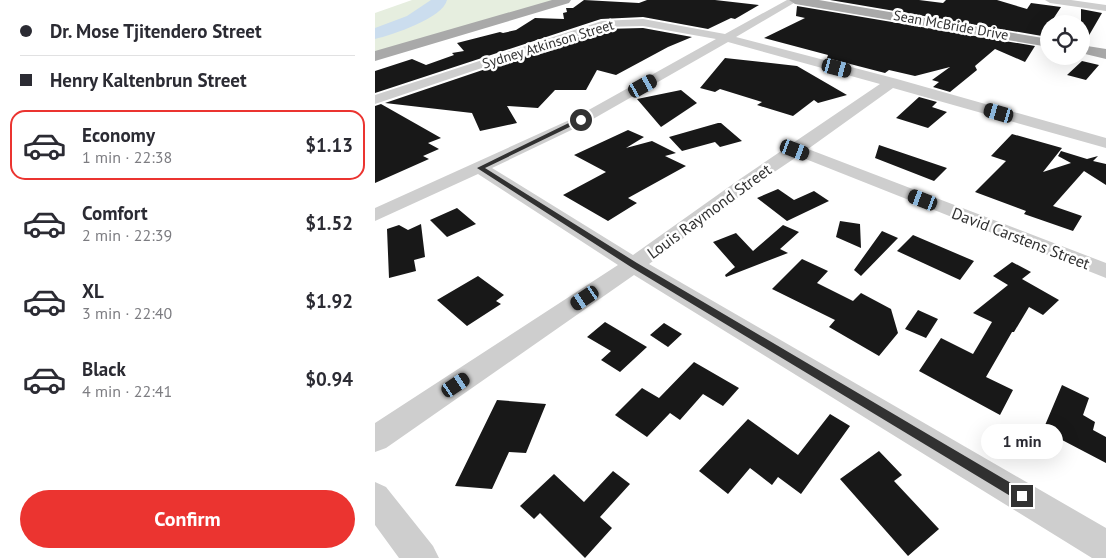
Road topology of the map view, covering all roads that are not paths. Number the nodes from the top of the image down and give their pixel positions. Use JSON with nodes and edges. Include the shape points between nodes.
{"nodes":[{"id":1,"x":794,"y":0,"type":"edge"},
{"id":2,"x":1050,"y":0,"type":"edge"},
{"id":3,"x":562,"y":1,"type":"edge"},
{"id":4,"x":1106,"y":8,"type":"edge"},
{"id":5,"x":726,"y":39,"type":"junction"},
{"id":6,"x":1040,"y":41,"type":"edge"},
{"id":7,"x":1090,"y":51,"type":"edge"},
{"id":8,"x":1106,"y":54,"type":"edge"},
{"id":9,"x":375,"y":56,"type":"edge"},
{"id":10,"x":892,"y":82,"type":"junction"},
{"id":11,"x":375,"y":100,"type":"edge"},
{"id":12,"x":1106,"y":143,"type":"edge"},
{"id":13,"x":795,"y":150,"type":"junction"},
{"id":14,"x":480,"y":168,"type":"junction"},
{"id":15,"x":375,"y":215,"type":"edge"},
{"id":16,"x":634,"y":265,"type":"junction"},
{"id":17,"x":1106,"y":271,"type":"edge"},
{"id":18,"x":375,"y":439,"type":"edge"},
{"id":19,"x":375,"y":498,"type":"edge"},
{"id":20,"x":1106,"y":547,"type":"edge"},
{"id":21,"x":421,"y":558,"type":"edge"}],
"edges":[{"from":1,"to":5,"type":"street"},
{"from":1,"to":6,"type":"main road","name":"Sean McBride Drive"},
{"from":2,"to":4,"type":"street"},
{"from":3,"to":9,"type":"main road"},
{"from":5,"to":10,"type":"street","name":"Sydney Atkinson Street"},
{"from":5,"to":11,"type":"street","name":"Sydney Atkinson Street","via":[[648,24],[611,22]]},
{"from":5,"to":14,"type":"street","via":[[581,120]]},
{"from":7,"to":8,"type":"main road"},
{"from":10,"to":12,"type":"street","name":"Sydney Atkinson Street"},
{"from":10,"to":13,"type":"street","name":"Louis Raymond Street"},
{"from":13,"to":16,"type":"street","name":"Louis Raymond Street"},
{"from":13,"to":17,"type":"street","name":"David Carstens Street"},
{"from":14,"to":15,"type":"street"},
{"from":14,"to":16,"type":"street"},
{"from":16,"to":18,"type":"street","name":"Louis Raymond Street"},
{"from":16,"to":20,"type":"street"},
{"from":19,"to":21,"type":"street"}]}
